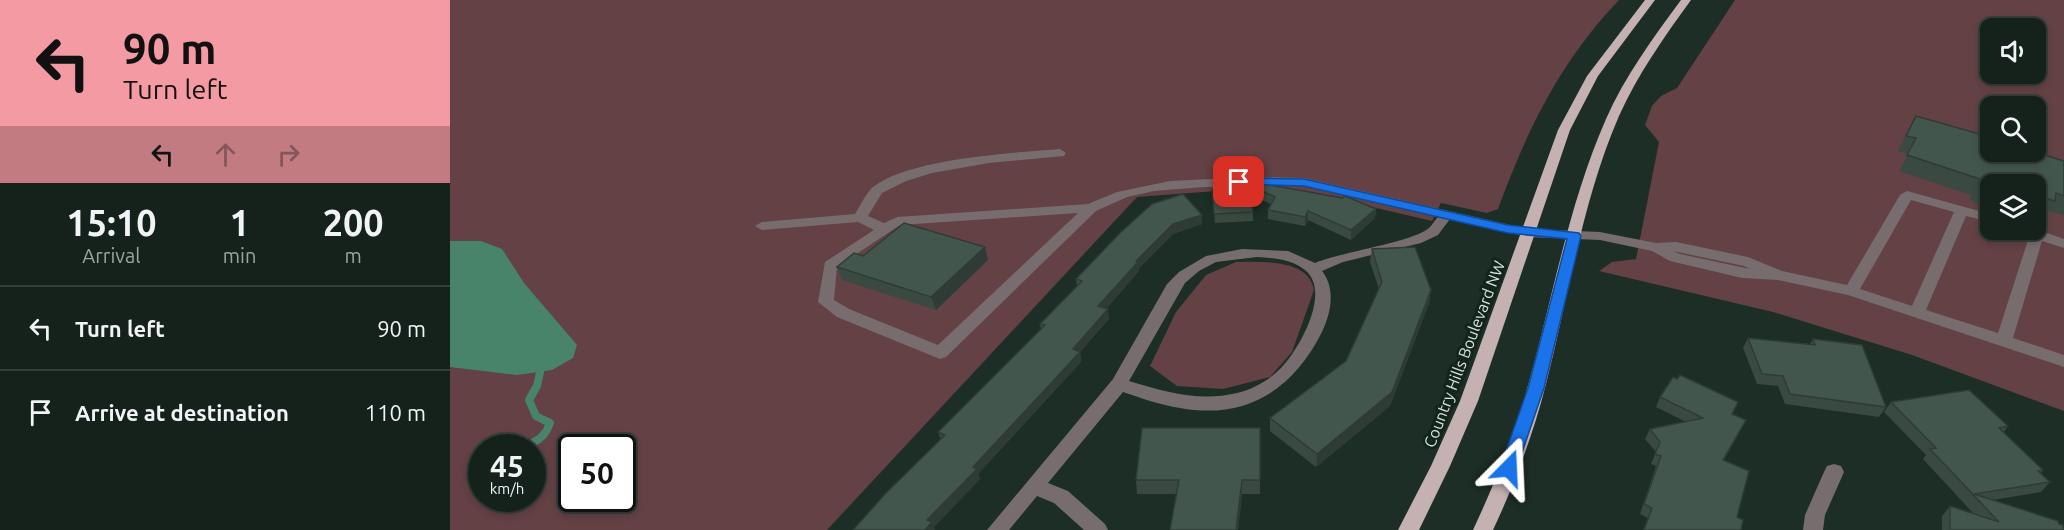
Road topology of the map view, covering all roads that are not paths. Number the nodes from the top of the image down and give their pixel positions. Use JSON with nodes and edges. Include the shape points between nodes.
{"nodes":[{"id":1,"x":1650,"y":0,"type":"edge"},
{"id":2,"x":1686,"y":0,"type":"edge"},
{"id":3,"x":1060,"y":153,"type":"dead end"},
{"id":4,"x":1091,"y":208,"type":"junction"},
{"id":5,"x":1962,"y":210,"type":"junction"},
{"id":6,"x":1446,"y":215,"type":"junction"},
{"id":7,"x":1980,"y":215,"type":"edge"},
{"id":8,"x":860,"y":219,"type":"junction"},
{"id":9,"x":762,"y":226,"type":"dead end"},
{"id":10,"x":885,"y":229,"type":"junction"},
{"id":11,"x":1528,"y":233,"type":"junction"},
{"id":12,"x":1574,"y":236,"type":"junction"},
{"id":13,"x":2046,"y":238,"type":"edge"},
{"id":14,"x":2028,"y":240,"type":"edge"},
{"id":15,"x":2064,"y":244,"type":"edge"},
{"id":16,"x":1314,"y":269,"type":"junction"},
{"id":17,"x":1851,"y":291,"type":"junction"},
{"id":18,"x":1917,"y":313,"type":"junction"},
{"id":19,"x":2004,"y":342,"type":"junction"},
{"id":20,"x":2064,"y":361,"type":"edge"},
{"id":21,"x":1119,"y":384,"type":"junction"},
{"id":22,"x":1834,"y":472,"type":"dead end"},
{"id":23,"x":1035,"y":486,"type":"junction"},
{"id":24,"x":997,"y":530,"type":"edge"},
{"id":25,"x":1098,"y":530,"type":"edge"},
{"id":26,"x":1408,"y":530,"type":"edge"},
{"id":27,"x":1483,"y":530,"type":"edge"},
{"id":28,"x":1813,"y":530,"type":"edge"}],
"edges":[{"from":1,"to":11,"type":"main road","name":"Country Hills Boulevard NW","via":[[1617,39],[1585,88],[1559,142]]},
{"from":2,"to":12,"type":"main road","via":[[1632,77],[1606,134]]},
{"from":3,"to":8,"type":"street","via":[[989,159],[911,175],[877,190]]},
{"from":4,"to":6,"type":"street","via":[[1109,198],[1146,188],[1278,180],[1304,182]]},
{"from":4,"to":10,"type":"street","via":[[897,221]]},
{"from":4,"to":10,"type":"street","via":[[940,353],[843,313],[826,302],[830,265]]},
{"from":5,"to":7,"type":"street"},
{"from":5,"to":17,"type":"street","via":[[1907,195]]},
{"from":5,"to":18,"type":"street"},
{"from":6,"to":11,"type":"street"},
{"from":6,"to":16,"type":"street","via":[[1433,232],[1416,240],[1338,259]]},
{"from":8,"to":9,"type":"street"},
{"from":8,"to":10,"type":"street"},
{"from":11,"to":12,"type":"street"},
{"from":11,"to":26,"type":"main road","name":"Country Hills Boulevard NW","via":[[1490,347],[1451,444]]},
{"from":12,"to":17,"type":"street","via":[[1600,236],[1656,247],[1675,258],[1742,273],[1778,274]]},
{"from":12,"to":27,"type":"main road","via":[[1536,388],[1517,448]]},
{"from":13,"to":15,"type":"street"},
{"from":14,"to":19,"type":"street"},
{"from":16,"to":21,"type":"street","via":[[1293,257],[1244,253],[1215,257],[1198,267],[1175,284]]},
{"from":16,"to":21,"type":"street","via":[[1324,295],[1314,331],[1287,373],[1262,392],[1222,403],[1181,402]]},
{"from":17,"to":18,"type":"street"},
{"from":18,"to":19,"type":"street"},
{"from":19,"to":20,"type":"street"},
{"from":21,"to":23,"type":"street"},
{"from":22,"to":28,"type":"street","via":[[1815,515]]},
{"from":23,"to":24,"type":"street"},
{"from":23,"to":25,"type":"street","via":[[1061,497]]}]}
